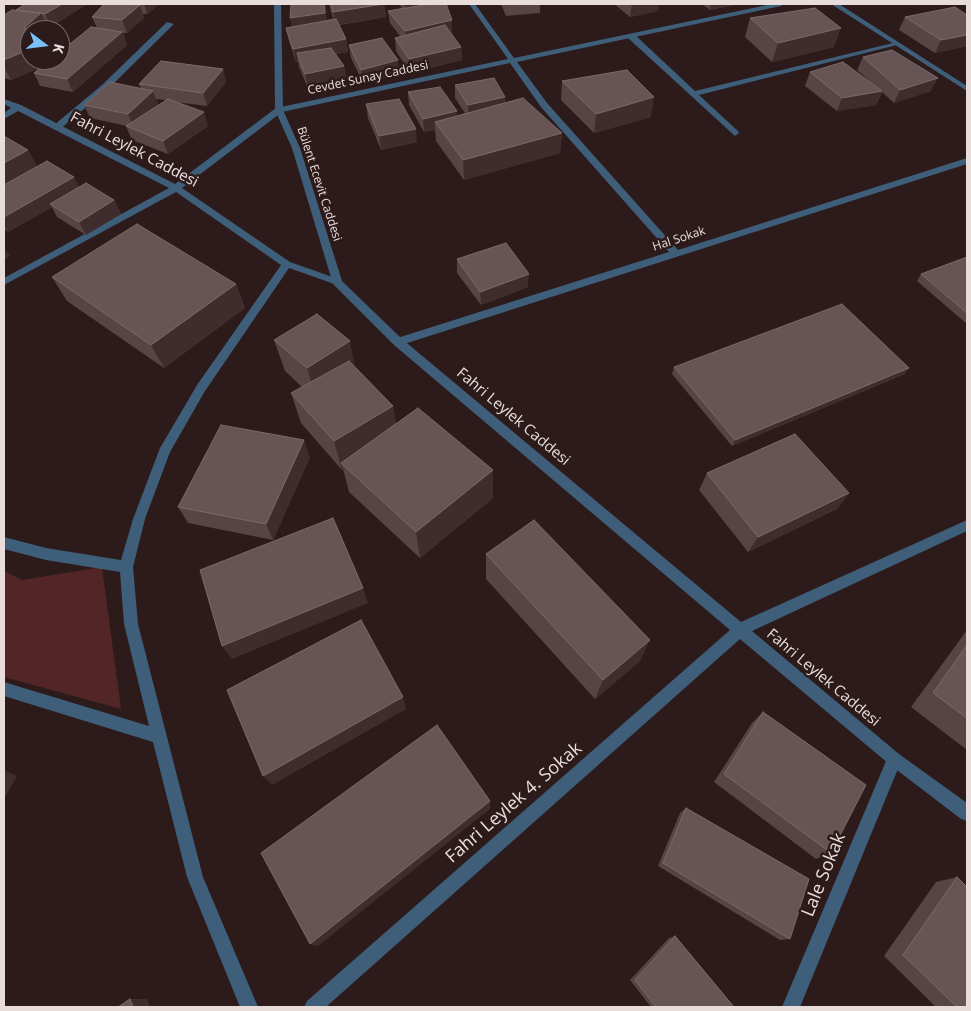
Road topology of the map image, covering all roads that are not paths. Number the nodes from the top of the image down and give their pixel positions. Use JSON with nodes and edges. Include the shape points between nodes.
{"nodes":[{"id":1,"x":276,"y":4,"type":"edge"},
{"id":2,"x":472,"y":4,"type":"edge"},
{"id":3,"x":781,"y":4,"type":"edge"},
{"id":4,"x":835,"y":4,"type":"edge"},
{"id":5,"x":170,"y":24,"type":"dead end"},
{"id":6,"x":631,"y":36,"type":"junction"},
{"id":7,"x":897,"y":44,"type":"junction"},
{"id":8,"x":512,"y":62,"type":"junction"},
{"id":9,"x":967,"y":89,"type":"edge"},
{"id":10,"x":694,"y":94,"type":"junction"},
{"id":11,"x":4,"y":100,"type":"edge"},
{"id":12,"x":18,"y":107,"type":"junction"},
{"id":13,"x":279,"y":110,"type":"junction"},
{"id":14,"x":4,"y":117,"type":"edge"},
{"id":15,"x":57,"y":127,"type":"junction"},
{"id":16,"x":736,"y":133,"type":"dead end"},
{"id":17,"x":967,"y":161,"type":"edge"},
{"id":18,"x":176,"y":188,"type":"junction"},
{"id":19,"x":675,"y":253,"type":"junction"},
{"id":20,"x":287,"y":264,"type":"junction"},
{"id":21,"x":4,"y":282,"type":"edge"},
{"id":22,"x":337,"y":282,"type":"junction"},
{"id":23,"x":398,"y":342,"type":"junction"},
{"id":24,"x":967,"y":525,"type":"edge"},
{"id":25,"x":4,"y":543,"type":"edge"},
{"id":26,"x":126,"y":567,"type":"junction"},
{"id":27,"x":740,"y":629,"type":"junction"},
{"id":28,"x":4,"y":689,"type":"edge"},
{"id":29,"x":158,"y":736,"type":"junction"},
{"id":30,"x":894,"y":759,"type":"junction"},
{"id":31,"x":967,"y":813,"type":"edge"},
{"id":32,"x":249,"y":1007,"type":"edge"},
{"id":33,"x":313,"y":1007,"type":"edge"},
{"id":34,"x":791,"y":1007,"type":"edge"}],
"edges":[{"from":1,"to":13,"type":"street","name":"Bülent Ecevit Caddesi"},
{"from":2,"to":8,"type":"street"},
{"from":3,"to":6,"type":"street","name":"Cevdet Sunay Caddesi"},
{"from":4,"to":7,"type":"street"},
{"from":5,"to":15,"type":"street","via":[[105,87]]},
{"from":6,"to":8,"type":"street","name":"Cevdet Sunay Caddesi"},
{"from":6,"to":10,"type":"street"},
{"from":7,"to":9,"type":"street"},
{"from":7,"to":10,"type":"street"},
{"from":8,"to":13,"type":"street","name":"Cevdet Sunay Caddesi"},
{"from":8,"to":19,"type":"street","via":[[544,105]]},
{"from":10,"to":16,"type":"street"},
{"from":11,"to":12,"type":"street","name":"Fahri Leylek Caddesi"},
{"from":12,"to":14,"type":"street"},
{"from":12,"to":15,"type":"street","name":"Fahri Leylek Caddesi"},
{"from":13,"to":18,"type":"street","name":"Cevdet Sunay Caddesi"},
{"from":13,"to":22,"type":"street","name":"Bülent Ecevit Caddesi","via":[[296,148]]},
{"from":15,"to":18,"type":"street","name":"Fahri Leylek Caddesi"},
{"from":17,"to":19,"type":"street","name":"Hal Sokak"},
{"from":18,"to":20,"type":"street","name":"Fahri Leylek Caddesi"},
{"from":18,"to":21,"type":"street","name":"Cevdet Sunay Caddesi"},
{"from":19,"to":23,"type":"street","name":"Hal Sokak"},
{"from":20,"to":22,"type":"street","name":"Fahri Leylek Caddesi"},
{"from":20,"to":26,"type":"street","via":[[201,388],[164,451],[139,519]]},
{"from":22,"to":23,"type":"street","name":"Fahri Leylek Caddesi"},
{"from":23,"to":27,"type":"street","name":"Fahri Leylek Caddesi"},
{"from":24,"to":27,"type":"street","name":"Fahri Leylek 4. Sokak"},
{"from":25,"to":26,"type":"street","via":[[46,554]]},
{"from":26,"to":29,"type":"street","via":[[131,624]]},
{"from":27,"to":30,"type":"street","name":"Fahri Leylek Caddesi"},
{"from":27,"to":33,"type":"street","name":"Fahri Leylek 4. Sokak"},
{"from":28,"to":29,"type":"street"},
{"from":29,"to":32,"type":"street","via":[[195,877]]},
{"from":30,"to":31,"type":"street","name":"Fahri Leylek Caddesi"},
{"from":30,"to":34,"type":"street","name":"Lale Sokak"}]}
